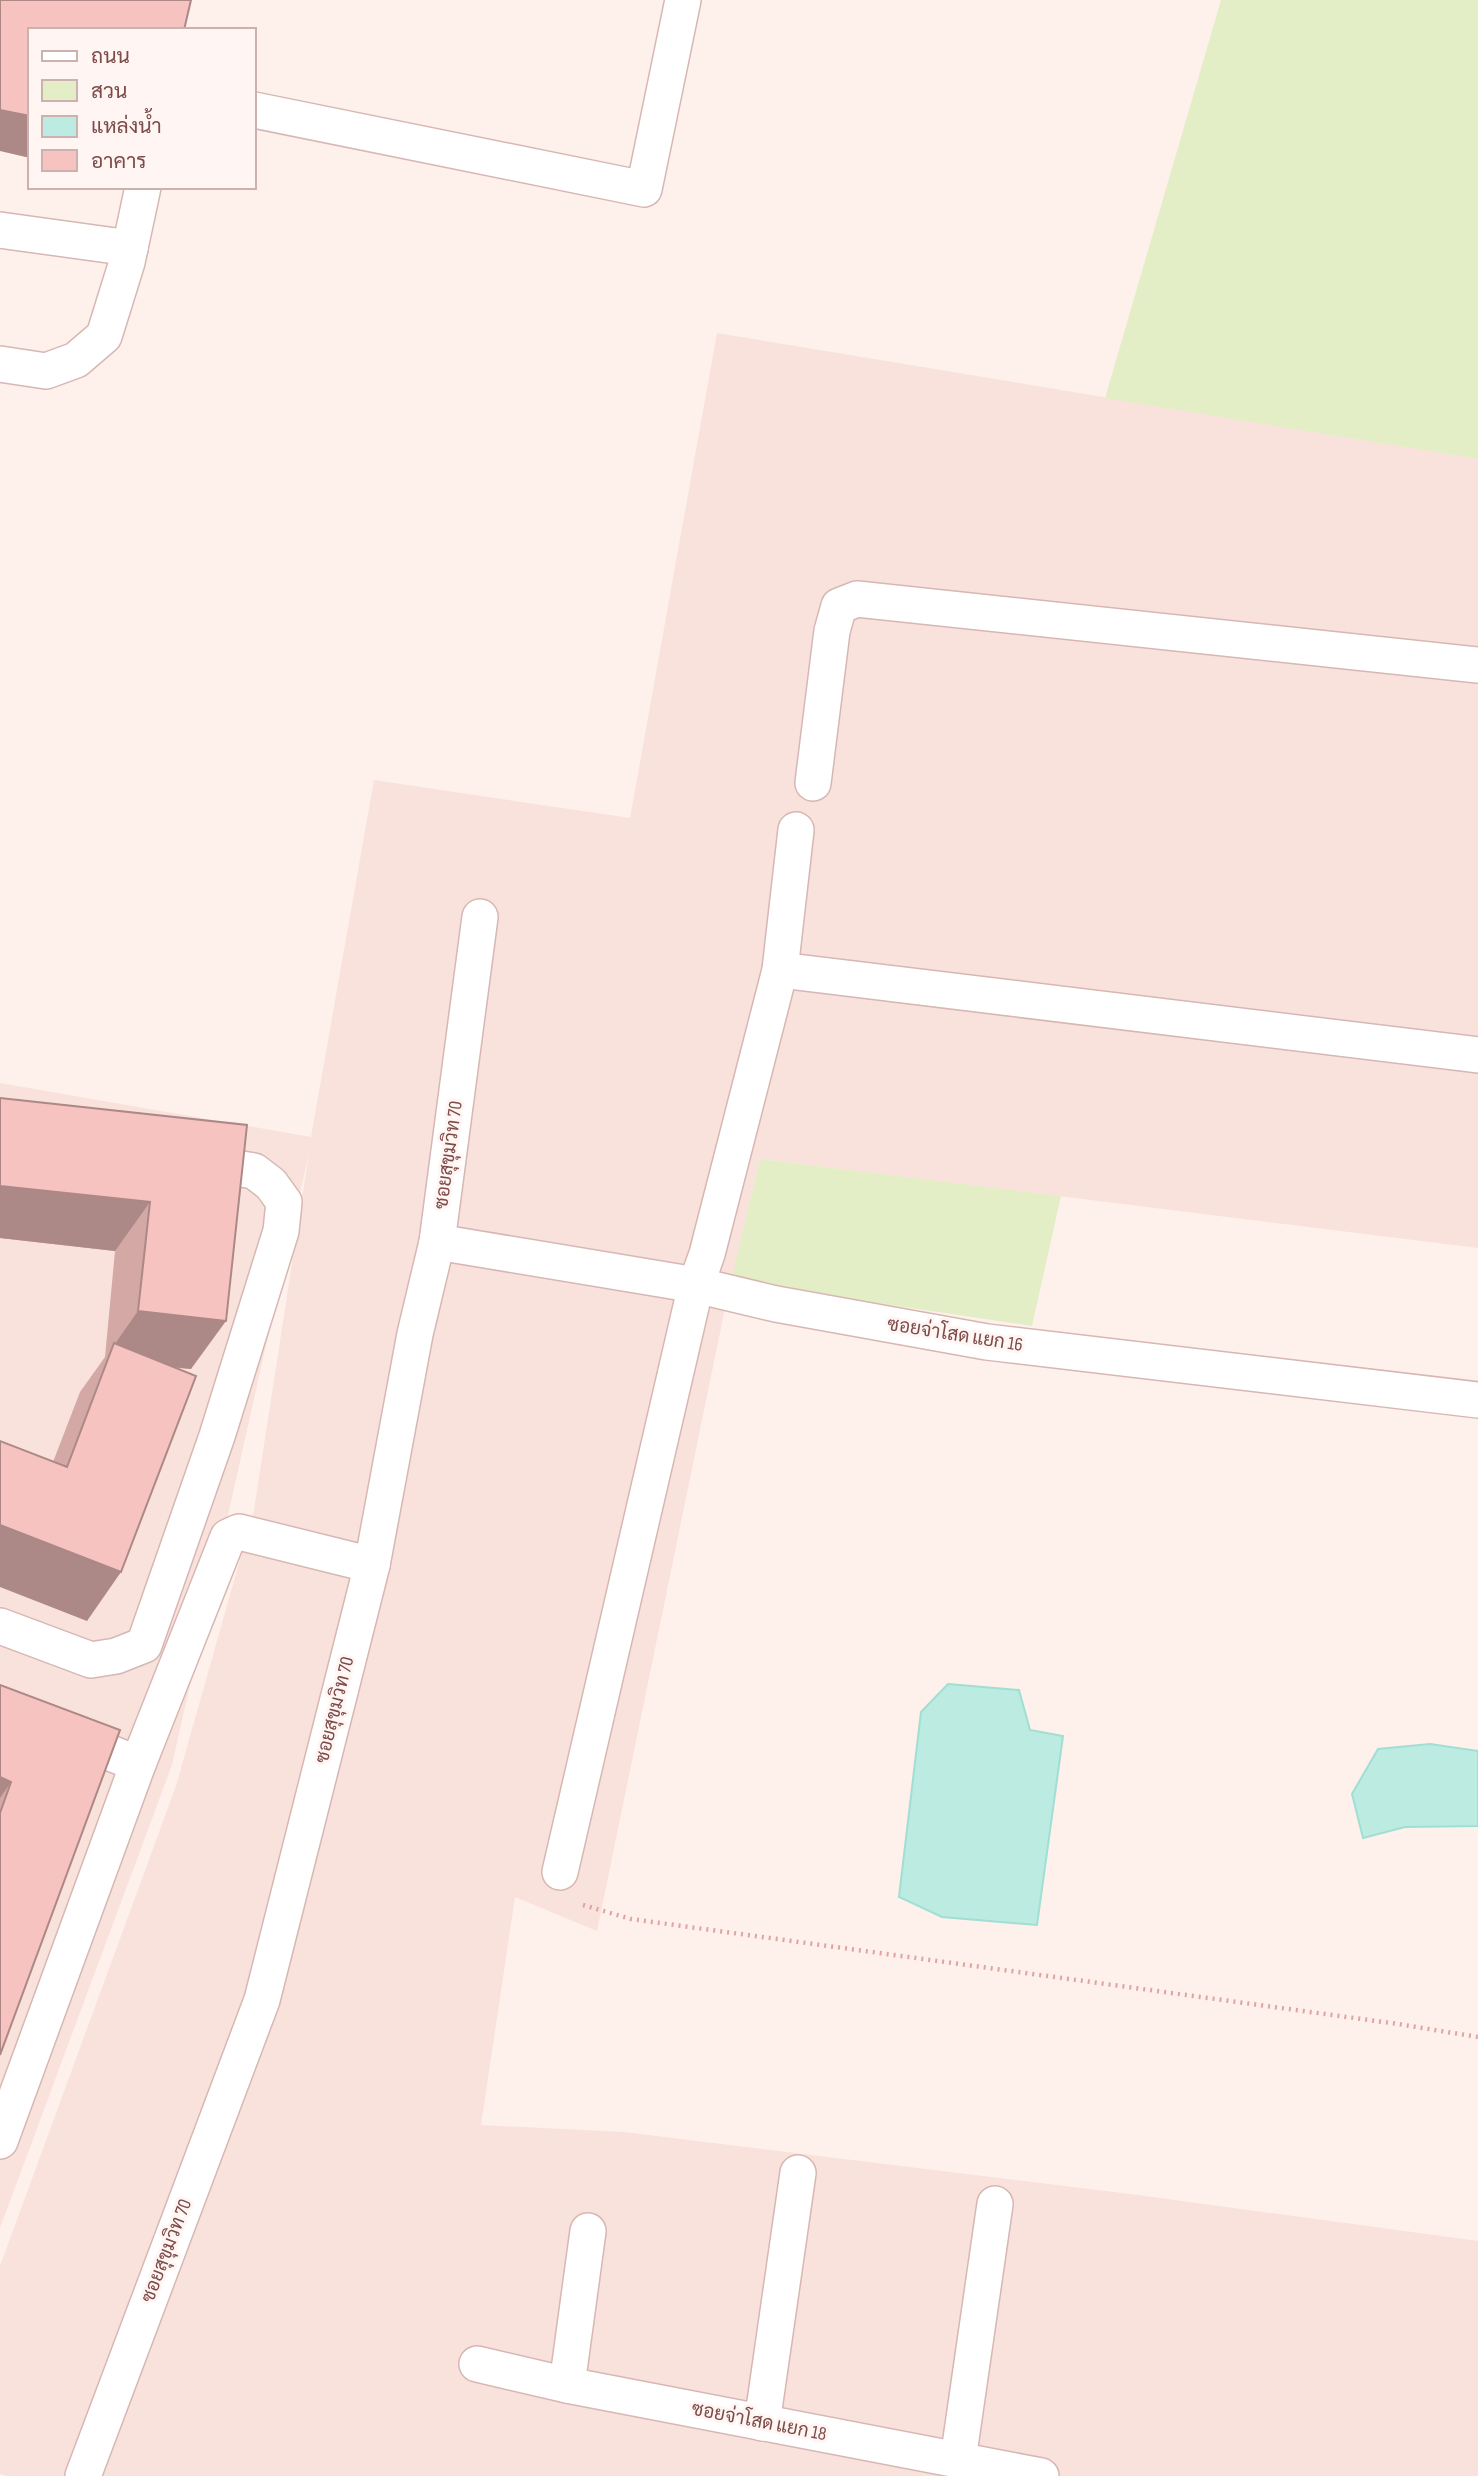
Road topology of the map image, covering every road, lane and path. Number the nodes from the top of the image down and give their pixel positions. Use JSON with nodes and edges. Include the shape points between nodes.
{"nodes":[{"id":1,"x":683,"y":0,"type":"edge"},
{"id":2,"x":256,"y":110,"type":"edge"},
{"id":3,"x":143,"y":189,"type":"edge"},
{"id":4,"x":0,"y":230,"type":"edge"},
{"id":5,"x":130,"y":248,"type":"junction"},
{"id":6,"x":0,"y":364,"type":"edge"},
{"id":7,"x":1478,"y":665,"type":"edge"},
{"id":8,"x":813,"y":783,"type":"dead end"},
{"id":9,"x":796,"y":830,"type":"dead end"},
{"id":10,"x":480,"y":917,"type":"dead end"},
{"id":11,"x":780,"y":970,"type":"junction"},
{"id":12,"x":1478,"y":1055,"type":"edge"},
{"id":13,"x":162,"y":1157,"type":"edge"},
{"id":14,"x":437,"y":1242,"type":"junction"},
{"id":15,"x":696,"y":1285,"type":"junction"},
{"id":16,"x":1478,"y":1401,"type":"edge"},
{"id":17,"x":372,"y":1565,"type":"junction"},
{"id":18,"x":0,"y":1626,"type":"edge"},
{"id":19,"x":0,"y":1709,"type":"edge"},
{"id":20,"x":138,"y":1764,"type":"junction"},
{"id":21,"x":559,"y":1872,"type":"joint"},
{"id":22,"x":1478,"y":2037,"type":"edge"},
{"id":23,"x":0,"y":2141,"type":"edge"},
{"id":24,"x":798,"y":2173,"type":"dead end"},
{"id":25,"x":995,"y":2204,"type":"dead end"},
{"id":26,"x":588,"y":2231,"type":"dead end"},
{"id":27,"x":477,"y":2364,"type":"dead end"},
{"id":28,"x":567,"y":2385,"type":"junction"},
{"id":29,"x":762,"y":2423,"type":"junction"},
{"id":30,"x":958,"y":2460,"type":"junction"},
{"id":31,"x":83,"y":2476,"type":"edge"},
{"id":32,"x":1041,"y":2476,"type":"edge"}],
"edges":[{"from":1,"to":2,"type":"street","via":[[644,188]]},
{"from":3,"to":5,"type":"street"},
{"from":4,"to":5,"type":"street"},
{"from":5,"to":6,"type":"street","via":[[104,335],[76,360],[46,371]]},
{"from":7,"to":8,"type":"street","via":[[857,599],[839,606],[832,631]]},
{"from":9,"to":11,"type":"street"},
{"from":10,"to":14,"type":"street","name":"ซอยสุขุมวิท 70"},
{"from":11,"to":12,"type":"street"},
{"from":11,"to":15,"type":"street"},
{"from":13,"to":18,"type":"street","via":[[254,1171],[284,1202],[281,1231],[217,1436],[144,1645],[91,1660]]},
{"from":14,"to":15,"type":"street","name":"ซอยจ่าโสด แยก 16"},
{"from":14,"to":17,"type":"street","name":"ซอยสุขุมวิท 70"},
{"from":15,"to":16,"type":"street","name":"ซอยจ่าโสด แยก 16","via":[[986,1342]]},
{"from":15,"to":21,"type":"street"},
{"from":17,"to":20,"type":"street","via":[[239,1532],[228,1537]]},
{"from":17,"to":31,"type":"street","name":"ซอยสุขุมวิท 70","via":[[261,2000]]},
{"from":19,"to":20,"type":"street"},
{"from":20,"to":23,"type":"street"},
{"from":21,"to":22,"type":"path","via":[[574,1902],[631,1919]]},
{"from":24,"to":29,"type":"street"},
{"from":25,"to":30,"type":"street"},
{"from":26,"to":28,"type":"street"},
{"from":27,"to":28,"type":"street","name":"ซอยจ่าโสด แยก 18"},
{"from":28,"to":29,"type":"street","name":"ซอยจ่าโสด แยก 18"},
{"from":29,"to":30,"type":"street","name":"ซอยจ่าโสด แยก 18"},
{"from":30,"to":32,"type":"street","name":"ซอยจ่าโสด แยก 18"}]}
